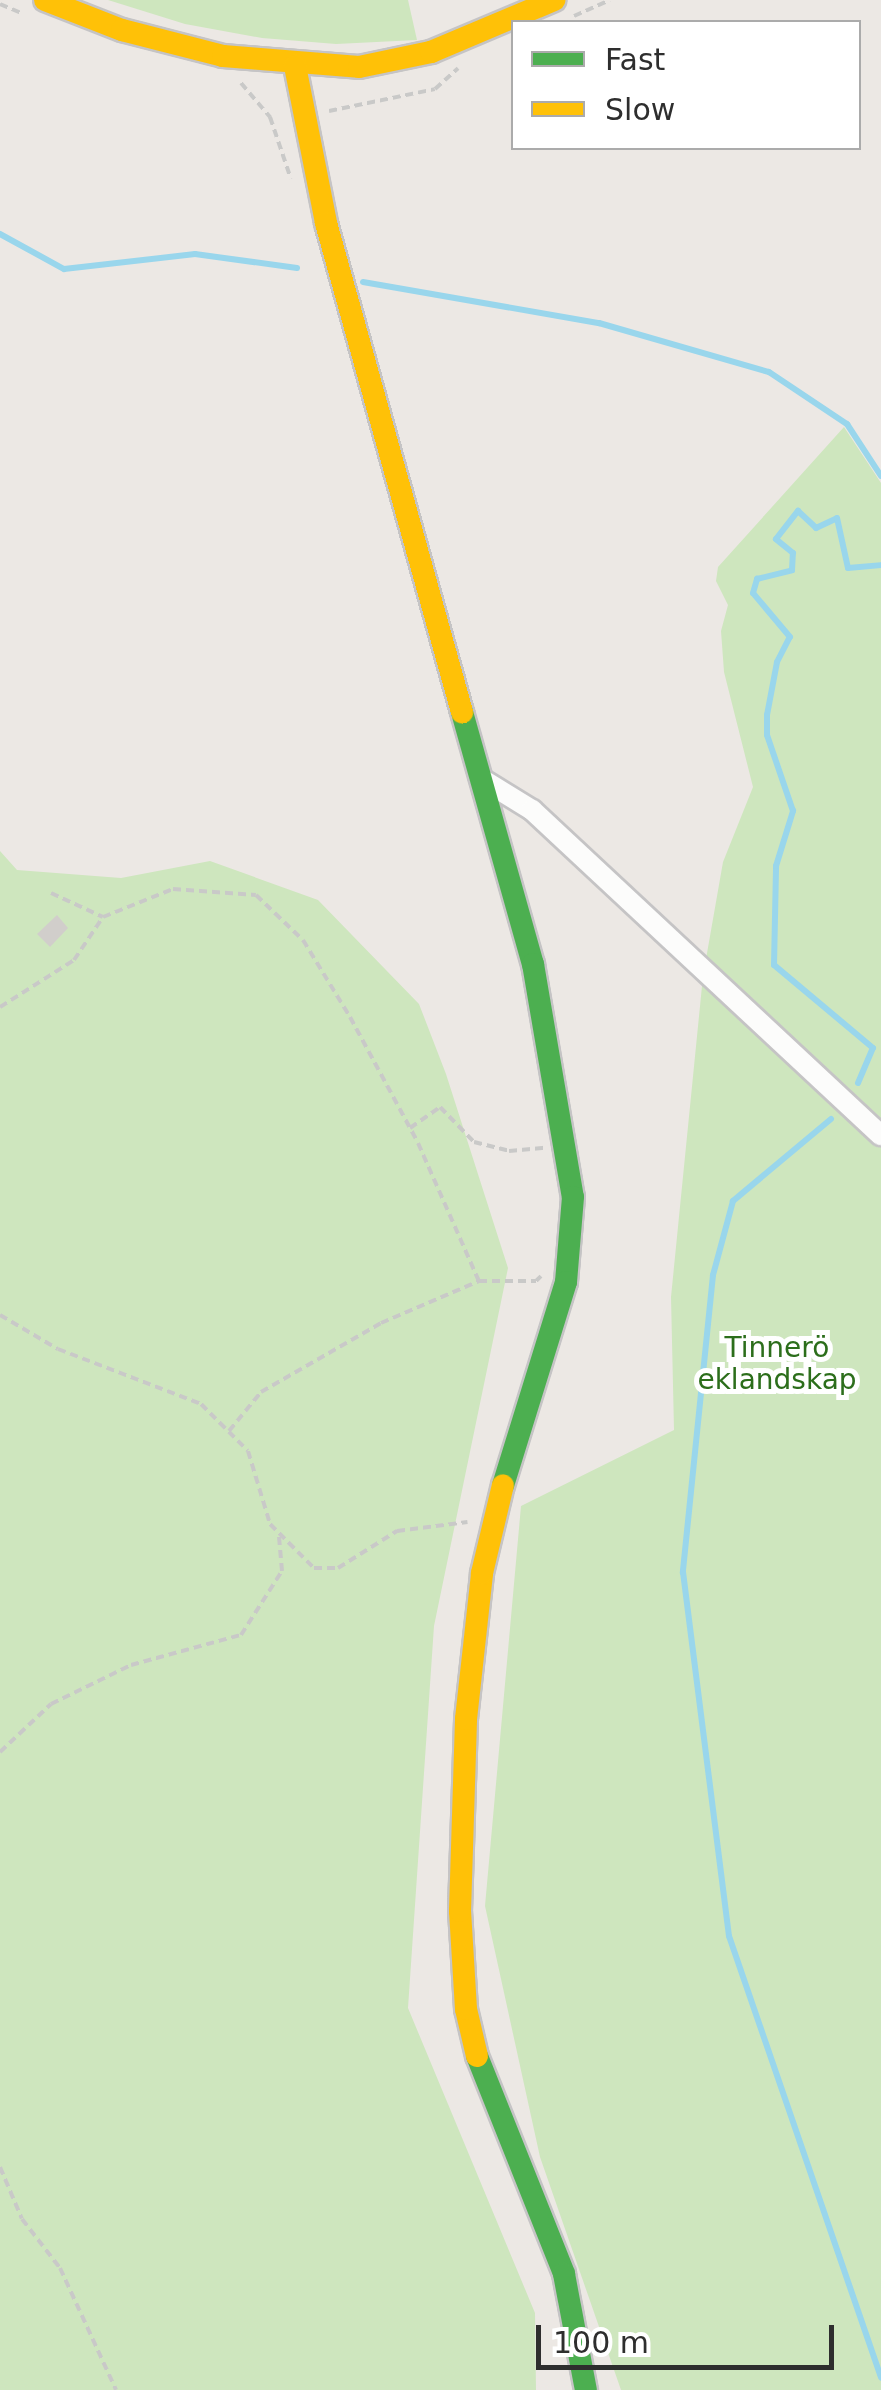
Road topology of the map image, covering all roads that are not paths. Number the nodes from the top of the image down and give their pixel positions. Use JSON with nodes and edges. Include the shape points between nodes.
{"nodes":[{"id":1,"x":554,"y":0,"type":"edge"},
{"id":2,"x":37,"y":8,"type":"edge"},
{"id":3,"x":295,"y":66,"type":"junction"},
{"id":4,"x":480,"y":778,"type":"junction"},
{"id":5,"x":881,"y":1135,"type":"edge"},
{"id":6,"x":586,"y":2390,"type":"edge"}],
"edges":[{"from":1,"to":3,"type":"street","via":[[399,62]]},
{"from":2,"to":3,"type":"street","via":[[167,44]]},
{"from":3,"to":4,"type":"street","via":[[299,112]]},
{"from":4,"to":5,"type":"street","via":[[532,810]]},
{"from":4,"to":6,"type":"street","via":[[533,964],[573,1196],[566,1282],[492,1523],[466,1719],[462,1972],[482,2080],[564,2274]]}]}
